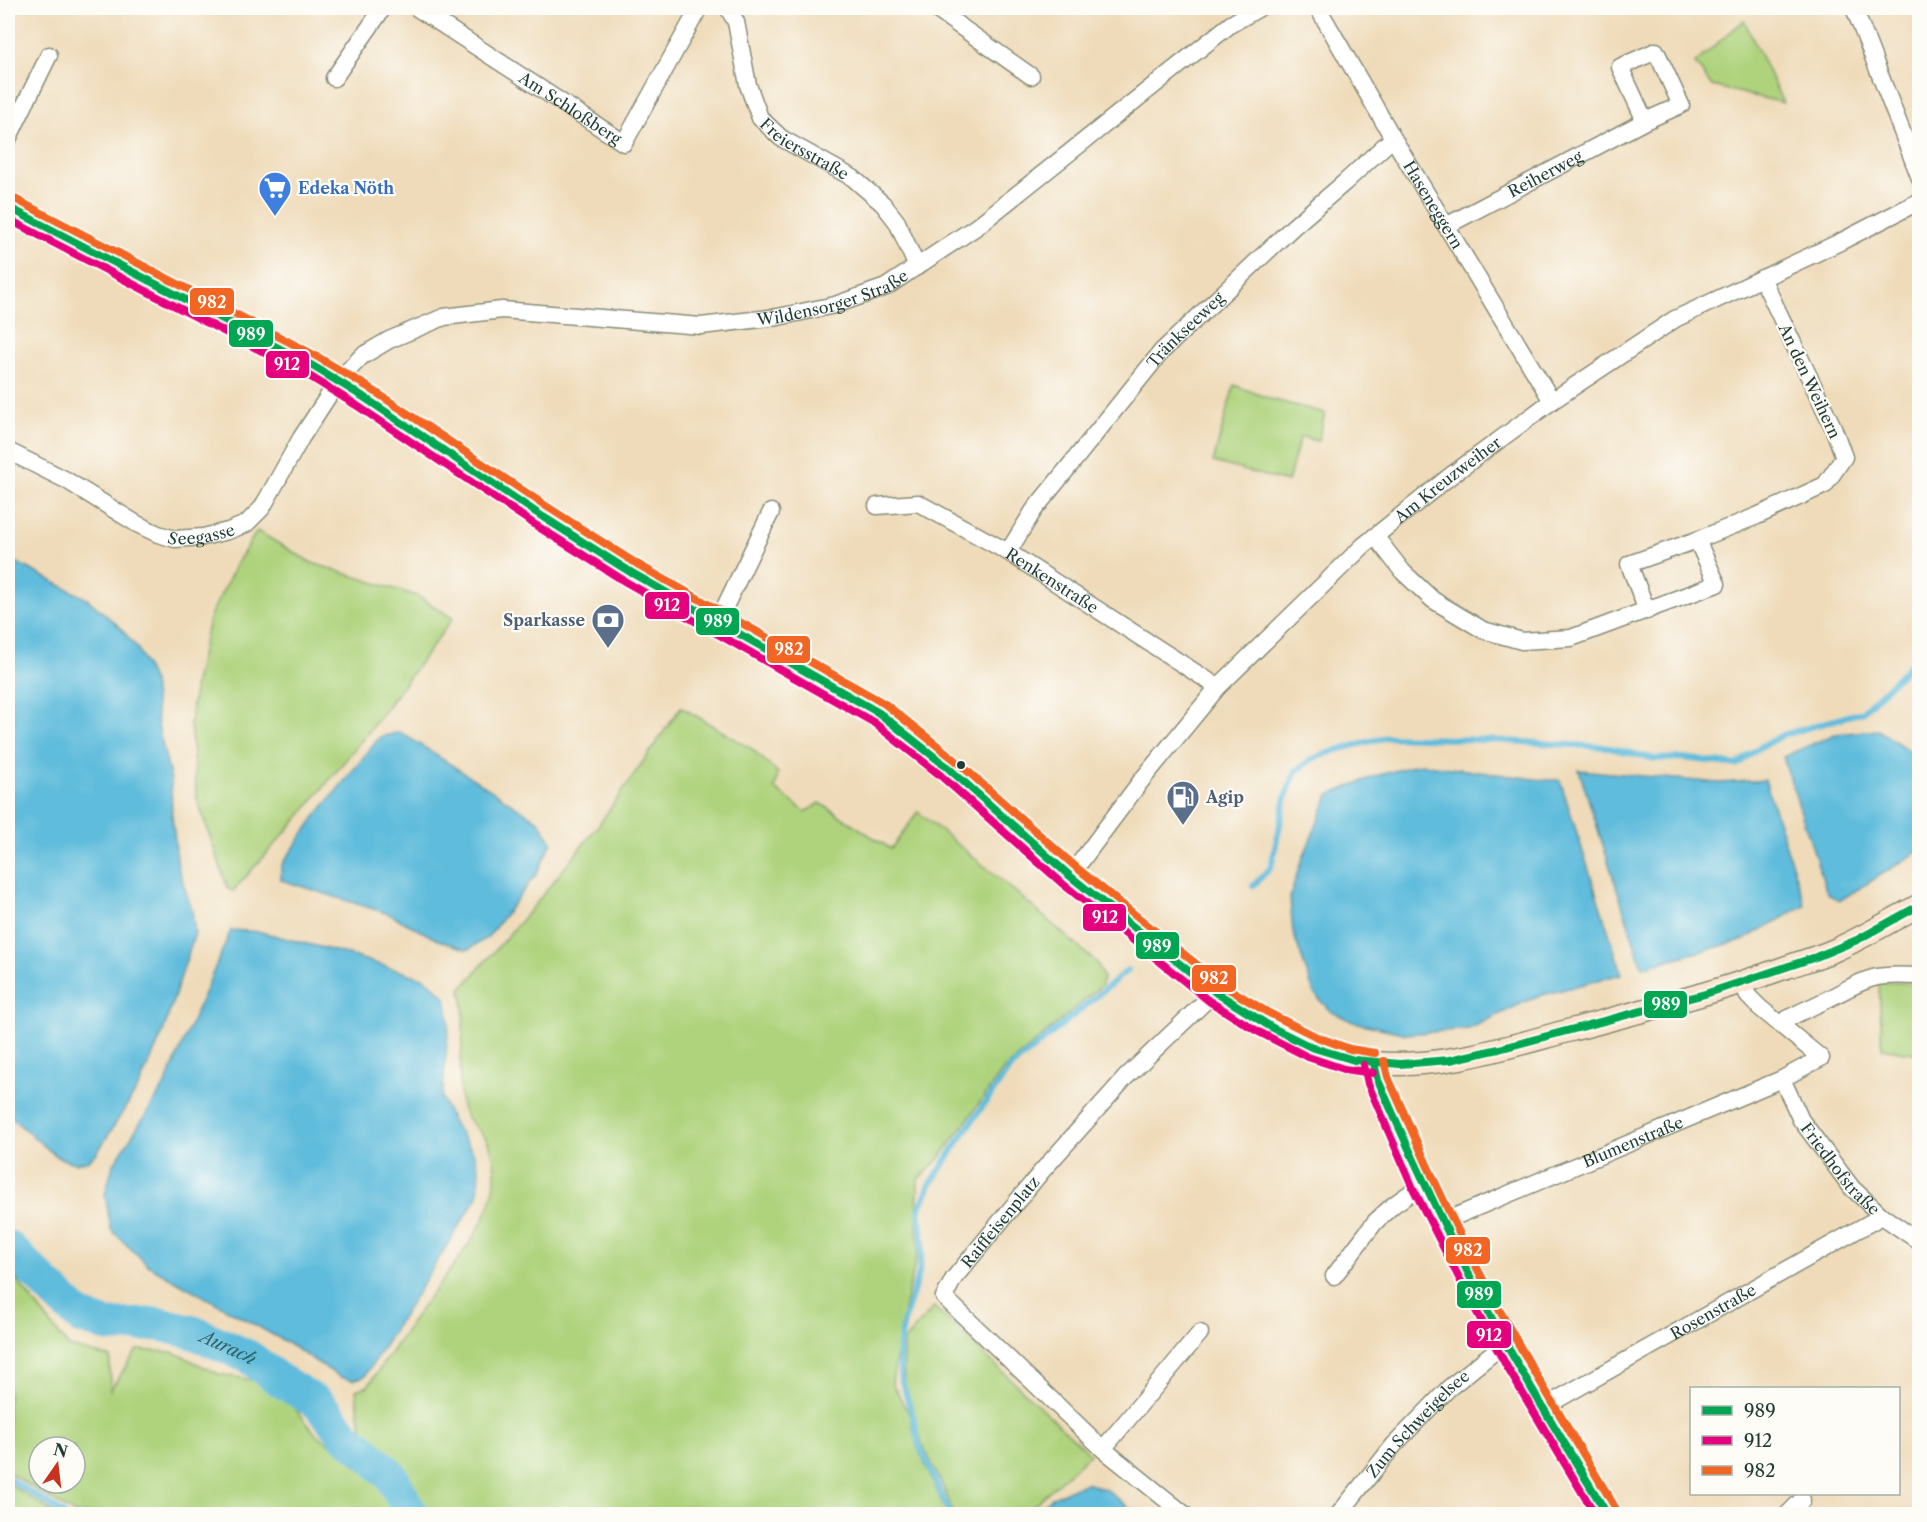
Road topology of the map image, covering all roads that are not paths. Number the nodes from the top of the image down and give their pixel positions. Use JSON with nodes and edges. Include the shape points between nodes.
{"nodes":[{"id":1,"x":383,"y":8,"type":"edge"},
{"id":2,"x":417,"y":8,"type":"edge"},
{"id":3,"x":699,"y":8,"type":"edge"},
{"id":4,"x":728,"y":8,"type":"edge"},
{"id":5,"x":934,"y":8,"type":"edge"},
{"id":6,"x":1259,"y":8,"type":"edge"},
{"id":7,"x":1318,"y":8,"type":"edge"},
{"id":8,"x":1854,"y":8,"type":"edge"},
{"id":9,"x":49,"y":55,"type":"dead end"},
{"id":10,"x":1031,"y":76,"type":"dead end"},
{"id":11,"x":334,"y":78,"type":"dead end"},
{"id":12,"x":1645,"y":121,"type":"dead end"},
{"id":13,"x":1393,"y":138,"type":"junction"},
{"id":14,"x":8,"y":139,"type":"edge"},
{"id":15,"x":1920,"y":178,"type":"edge"},
{"id":16,"x":1920,"y":201,"type":"edge"},
{"id":17,"x":8,"y":207,"type":"edge"},
{"id":18,"x":1446,"y":225,"type":"junction"},
{"id":19,"x":917,"y":267,"type":"junction"},
{"id":20,"x":1762,"y":278,"type":"junction"},
{"id":21,"x":338,"y":381,"type":"junction"},
{"id":22,"x":1552,"y":401,"type":"junction"},
{"id":23,"x":8,"y":451,"type":"edge"},
{"id":24,"x":877,"y":506,"type":"dead end"},
{"id":25,"x":771,"y":512,"type":"dead end"},
{"id":26,"x":1375,"y":536,"type":"junction"},
{"id":27,"x":1697,"y":540,"type":"junction"},
{"id":28,"x":1008,"y":552,"type":"junction"},
{"id":29,"x":1647,"y":611,"type":"junction"},
{"id":30,"x":718,"y":621,"type":"junction"},
{"id":31,"x":1218,"y":687,"type":"junction"},
{"id":32,"x":1071,"y":876,"type":"junction"},
{"id":33,"x":1920,"y":905,"type":"edge"},
{"id":34,"x":1920,"y":976,"type":"edge"},
{"id":35,"x":1743,"y":982,"type":"junction"},
{"id":36,"x":1215,"y":992,"type":"junction"},
{"id":37,"x":1781,"y":1023,"type":"junction"},
{"id":38,"x":1374,"y":1063,"type":"junction"},
{"id":39,"x":1782,"y":1079,"type":"junction"},
{"id":40,"x":1423,"y":1184,"type":"junction"},
{"id":41,"x":1882,"y":1216,"type":"junction"},
{"id":42,"x":1442,"y":1222,"type":"junction"},
{"id":43,"x":1920,"y":1242,"type":"edge"},
{"id":44,"x":1334,"y":1276,"type":"dead end"},
{"id":45,"x":1200,"y":1333,"type":"dead end"},
{"id":46,"x":1505,"y":1343,"type":"junction"},
{"id":47,"x":1544,"y":1407,"type":"junction"},
{"id":48,"x":1104,"y":1449,"type":"junction"},
{"id":49,"x":1802,"y":1500,"type":"dead end"},
{"id":50,"x":1184,"y":1515,"type":"edge"},
{"id":51,"x":1339,"y":1515,"type":"edge"},
{"id":52,"x":1607,"y":1515,"type":"edge"},
{"id":53,"x":1788,"y":1515,"type":"edge"}],
"edges":[{"from":1,"to":11,"type":"street"},
{"from":2,"to":3,"type":"street","name":"Am Schloßberg","via":[[624,142]]},
{"from":4,"to":19,"type":"street","name":"Freiersstraße","via":[[736,22],[748,85],[760,118],[781,138],[853,178],[884,204],[897,222]]},
{"from":5,"to":10,"type":"street"},
{"from":6,"to":19,"type":"street","name":"Wildensorger Straße","via":[[1231,24],[976,227]]},
{"from":7,"to":13,"type":"street","name":"Haseneggern"},
{"from":8,"to":15,"type":"street"},
{"from":9,"to":14,"type":"street"},
{"from":12,"to":18,"type":"street","name":"Reiherweg"},
{"from":13,"to":18,"type":"street","name":"Haseneggern"},
{"from":13,"to":28,"type":"street","name":"Tränkseeweg","via":[[1162,351],[1034,510]]},
{"from":16,"to":20,"type":"street","name":"Am Kreuzweiher"},
{"from":17,"to":21,"type":"main road"},
{"from":18,"to":22,"type":"street","name":"Haseneggern"},
{"from":19,"to":21,"type":"street","name":"Wildensorger Straße","via":[[886,287],[835,305],[778,317],[701,326],[502,310],[444,317],[362,356]]},
{"from":20,"to":22,"type":"street","name":"Am Kreuzweiher","via":[[1674,319]]},
{"from":20,"to":27,"type":"street","name":"An den Weihern","via":[[1844,457],[1825,485]]},
{"from":21,"to":23,"type":"street","name":"Seegasse","via":[[262,508],[246,524],[203,537],[175,539],[158,534]]},
{"from":21,"to":30,"type":"main road","via":[[543,517]]},
{"from":22,"to":26,"type":"street","name":"Am Kreuzweiher"},
{"from":24,"to":28,"type":"street","name":"Renkenstraße","via":[[918,503]]},
{"from":25,"to":30,"type":"street"},
{"from":26,"to":29,"type":"street","via":[[1403,572],[1433,600],[1483,630],[1522,641],[1571,638]]},
{"from":26,"to":31,"type":"street","name":"Am Kreuzweiher"},
{"from":27,"to":29,"type":"street","name":"An den Weihern","via":[[1629,564]]},
{"from":27,"to":29,"type":"street","via":[[1717,584]]},
{"from":28,"to":31,"type":"street","name":"Renkenstraße"},
{"from":30,"to":32,"type":"main road","via":[[879,713]]},
{"from":31,"to":32,"type":"street","name":"Am Kreuzweiher"},
{"from":32,"to":36,"type":"main road"},
{"from":33,"to":35,"type":"main road","via":[[1835,950]]},
{"from":34,"to":37,"type":"street","via":[[1873,978]]},
{"from":35,"to":37,"type":"street","via":[[1748,996]]},
{"from":35,"to":38,"type":"main road","via":[[1493,1051],[1436,1063]]},
{"from":36,"to":38,"type":"main road","via":[[1292,1037],[1347,1059]]},
{"from":36,"to":48,"type":"street","name":"Raiffeisenplatz","via":[[1126,1077],[1042,1171],[954,1278],[944,1297]]},
{"from":37,"to":39,"type":"street","name":"Blumenstraße","via":[[1821,1058]]},
{"from":38,"to":40,"type":"street"},
{"from":39,"to":41,"type":"street","name":"Friedhofstraße","via":[[1802,1120],[1852,1188]]},
{"from":39,"to":42,"type":"street","name":"Blumenstraße"},
{"from":40,"to":42,"type":"street"},
{"from":40,"to":44,"type":"street","via":[[1375,1222]]},
{"from":41,"to":43,"type":"street","name":"Friedhofstraße"},
{"from":41,"to":47,"type":"street","name":"Rosenstraße"},
{"from":42,"to":46,"type":"street"},
{"from":45,"to":48,"type":"street"},
{"from":46,"to":47,"type":"street"},
{"from":46,"to":51,"type":"street","name":"Zum Schweigelsee","via":[[1449,1388],[1394,1445]]},
{"from":47,"to":52,"type":"street"},
{"from":48,"to":50,"type":"street","name":"Raiffeisenplatz"},
{"from":49,"to":53,"type":"street"}]}
